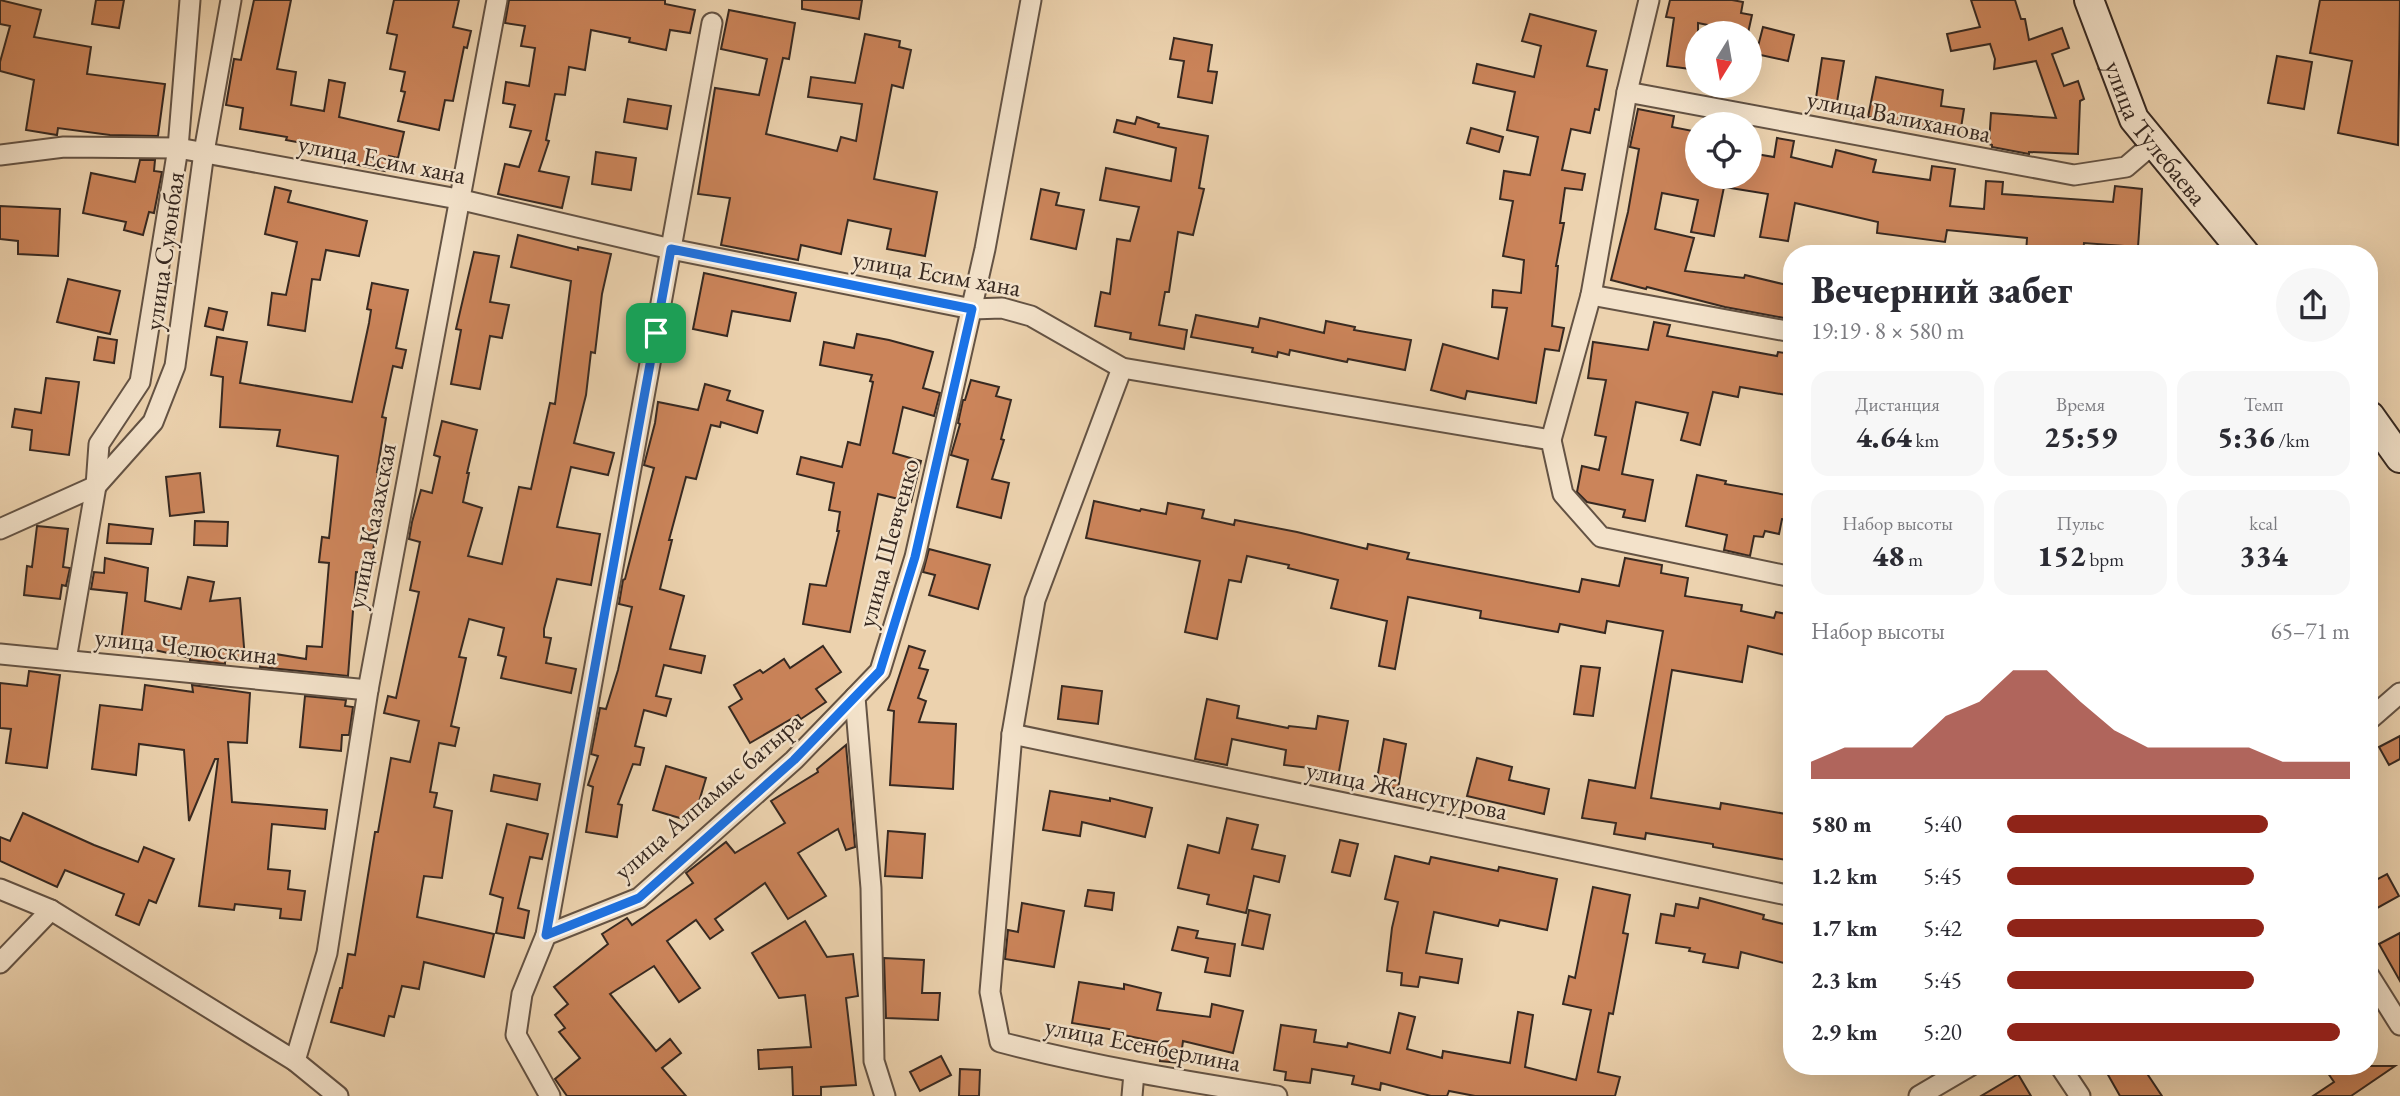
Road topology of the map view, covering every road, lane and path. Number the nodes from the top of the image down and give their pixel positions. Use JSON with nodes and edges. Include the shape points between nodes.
{"nodes":[{"id":1,"x":190,"y":0,"type":"edge"},
{"id":2,"x":231,"y":0,"type":"edge"},
{"id":3,"x":497,"y":0,"type":"edge"},
{"id":4,"x":1031,"y":0,"type":"edge"},
{"id":5,"x":1649,"y":0,"type":"edge"},
{"id":6,"x":2089,"y":0,"type":"edge"},
{"id":7,"x":712,"y":23,"type":"dead end"},
{"id":8,"x":1627,"y":92,"type":"junction"},
{"id":9,"x":2154,"y":143,"type":"junction"},
{"id":10,"x":178,"y":148,"type":"junction"},
{"id":11,"x":204,"y":152,"type":"junction"},
{"id":12,"x":0,"y":155,"type":"edge"},
{"id":13,"x":458,"y":200,"type":"junction"},
{"id":14,"x":2238,"y":245,"type":"edge"},
{"id":15,"x":671,"y":249,"type":"junction"},
{"id":16,"x":1591,"y":295,"type":"junction"},
{"id":17,"x":972,"y":309,"type":"junction"},
{"id":18,"x":1783,"y":330,"type":"edge"},
{"id":19,"x":1122,"y":368,"type":"junction"},
{"id":20,"x":2378,"y":427,"type":"edge"},
{"id":21,"x":1551,"y":440,"type":"junction"},
{"id":22,"x":2400,"y":458,"type":"edge"},
{"id":23,"x":96,"y":486,"type":"junction"},
{"id":24,"x":0,"y":529,"type":"edge"},
{"id":25,"x":1783,"y":575,"type":"edge"},
{"id":26,"x":0,"y":654,"type":"edge"},
{"id":27,"x":66,"y":660,"type":"junction"},
{"id":28,"x":368,"y":690,"type":"junction"},
{"id":29,"x":855,"y":697,"type":"junction"},
{"id":30,"x":1012,"y":734,"type":"junction"},
{"id":31,"x":0,"y":889,"type":"edge"},
{"id":32,"x":1783,"y":894,"type":"edge"},
{"id":33,"x":51,"y":910,"type":"junction"},
{"id":34,"x":546,"y":935,"type":"junction"},
{"id":35,"x":0,"y":963,"type":"edge"},
{"id":36,"x":2378,"y":990,"type":"edge"},
{"id":37,"x":2400,"y":1025,"type":"edge"},
{"id":38,"x":295,"y":1060,"type":"junction"},
{"id":39,"x":1134,"y":1073,"type":"junction"},
{"id":40,"x":1955,"y":1075,"type":"edge"},
{"id":41,"x":2066,"y":1075,"type":"edge"},
{"id":42,"x":338,"y":1096,"type":"edge"},
{"id":43,"x":550,"y":1096,"type":"edge"},
{"id":44,"x":885,"y":1096,"type":"edge"},
{"id":45,"x":1132,"y":1096,"type":"edge"},
{"id":46,"x":1277,"y":1096,"type":"edge"},
{"id":47,"x":1919,"y":1096,"type":"edge"},
{"id":48,"x":2080,"y":1096,"type":"edge"}],
"edges":[{"from":1,"to":10,"type":"street","name":"улица Суюнбая"},
{"from":2,"to":11,"type":"street","name":"улица Суюнбая"},
{"from":3,"to":13,"type":"street","name":"улица Казахская"},
{"from":4,"to":17,"type":"street","name":"улица Шевченко"},
{"from":5,"to":8,"type":"street"},
{"from":6,"to":9,"type":"street","name":"улица Тулебаева","via":[[2134,119]]},
{"from":7,"to":15,"type":"street"},
{"from":8,"to":9,"type":"street","name":"улица Валиханова","via":[[2074,175],[2126,167]]},
{"from":8,"to":16,"type":"street"},
{"from":9,"to":14,"type":"street","name":"улица Тулебаева"},
{"from":10,"to":11,"type":"street","name":"улица Есим хана"},
{"from":10,"to":12,"type":"street","name":"улица Есим хана","via":[[64,147]]},
{"from":10,"to":23,"type":"street","name":"улица Суюнбая","via":[[139,382],[99,444]]},
{"from":11,"to":13,"type":"street","name":"улица Есим хана"},
{"from":11,"to":23,"type":"street","name":"улица Суюнбая","via":[[175,366],[153,422]]},
{"from":13,"to":15,"type":"street","name":"улица Есим хана"},
{"from":13,"to":28,"type":"street","name":"улица Казахская"},
{"from":15,"to":17,"type":"street","name":"улица Есим хана"},
{"from":15,"to":34,"type":"street"},
{"from":16,"to":18,"type":"street"},
{"from":16,"to":21,"type":"street"},
{"from":17,"to":19,"type":"street","name":"улица Есим хана","via":[[1002,308],[1031,316]]},
{"from":17,"to":29,"type":"street","name":"улица Шевченко","via":[[915,557],[880,671]]},
{"from":19,"to":21,"type":"street","name":"улица Есим хана"},
{"from":19,"to":30,"type":"street","via":[[1035,600]]},
{"from":20,"to":22,"type":"street"},
{"from":21,"to":25,"type":"street","via":[[1563,494],[1601,537]]},
{"from":23,"to":24,"type":"street","name":"улица Суюнбая"},
{"from":23,"to":27,"type":"street"},
{"from":26,"to":27,"type":"street","name":"улица Челюскина"},
{"from":27,"to":28,"type":"street","name":"улица Челюскина"},
{"from":28,"to":38,"type":"street","name":"улица Казахская","via":[[327,953]]},
{"from":29,"to":34,"type":"street","name":"улица Алпамыс батыра","via":[[794,760],[639,898]]},
{"from":29,"to":44,"type":"street","via":[[870,888],[874,1061]]},
{"from":30,"to":32,"type":"street","name":"улица Жансугурова"},
{"from":30,"to":39,"type":"street","name":"улица Есенберлина","via":[[990,992],[1000,1042]]},
{"from":31,"to":33,"type":"street"},
{"from":33,"to":35,"type":"street"},
{"from":33,"to":38,"type":"street"},
{"from":34,"to":43,"type":"street","via":[[522,994],[516,1035]]},
{"from":36,"to":37,"type":"street"},
{"from":38,"to":42,"type":"street"},
{"from":39,"to":45,"type":"street"},
{"from":39,"to":46,"type":"street","name":"улица Есенберлина"},
{"from":40,"to":47,"type":"street"},
{"from":41,"to":48,"type":"street"}]}
